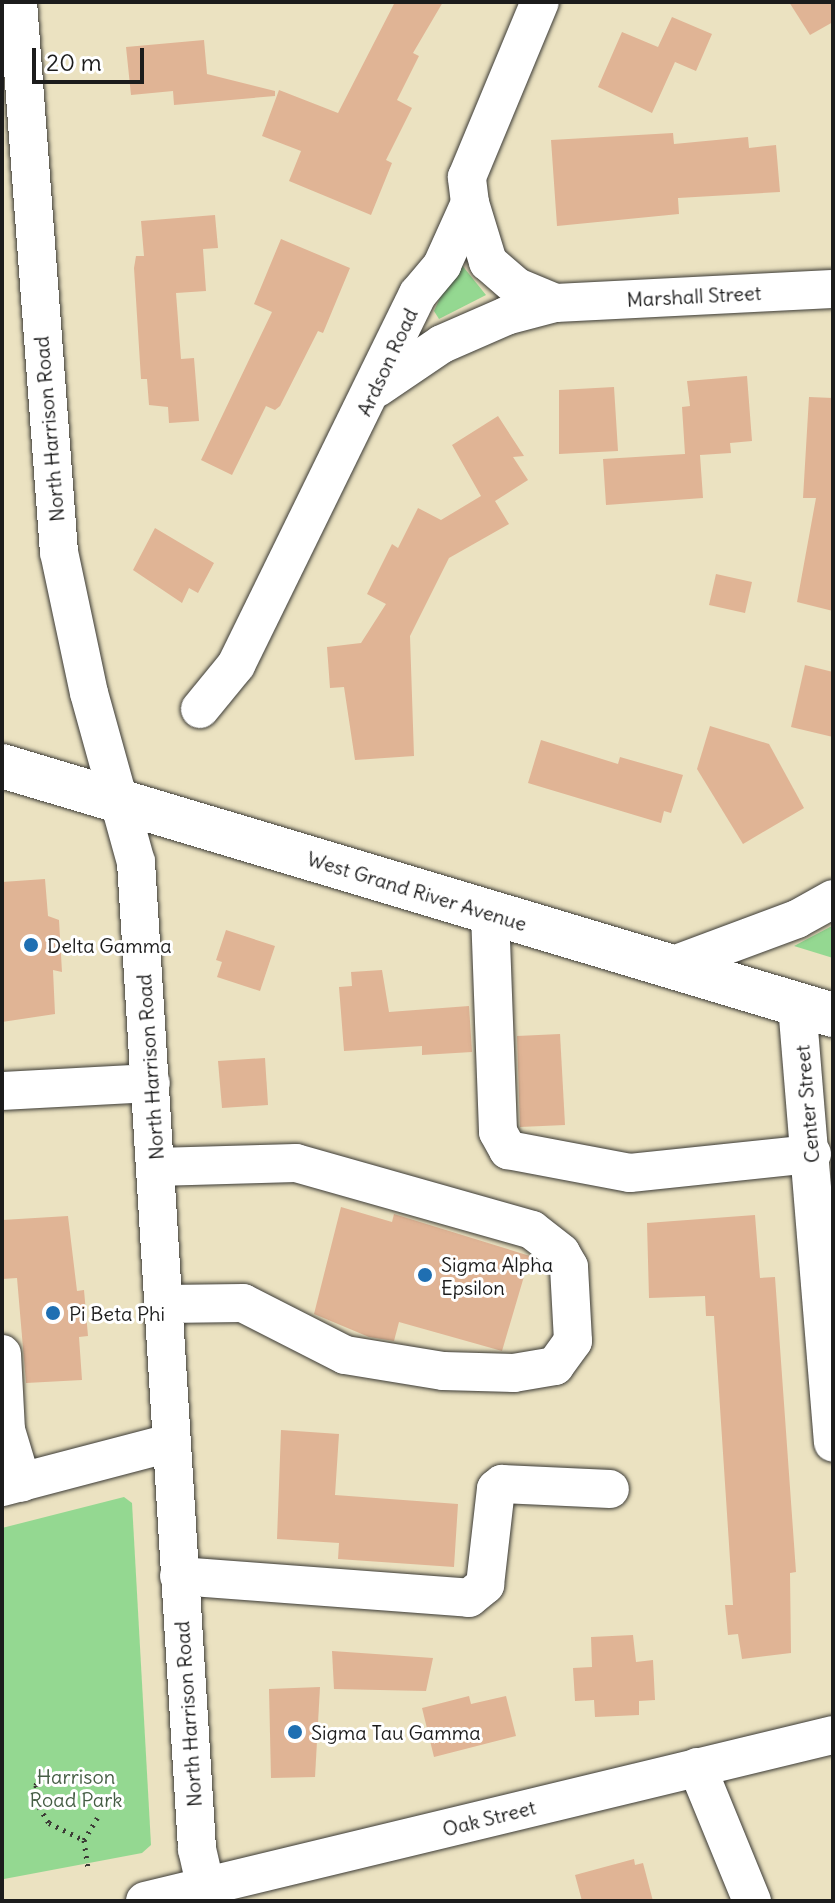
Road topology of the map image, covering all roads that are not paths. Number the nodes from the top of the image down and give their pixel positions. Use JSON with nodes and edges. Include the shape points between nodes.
{"nodes":[{"id":1,"x":18,"y":2,"type":"edge"},
{"id":2,"x":540,"y":2,"type":"edge"},
{"id":3,"x":470,"y":203,"type":"junction"},
{"id":4,"x":833,"y":289,"type":"edge"},
{"id":5,"x":555,"y":303,"type":"junction"},
{"id":6,"x":376,"y":389,"type":"junction"},
{"id":7,"x":200,"y":709,"type":"dead end"},
{"id":8,"x":2,"y":766,"type":"edge"},
{"id":9,"x":119,"y":801,"type":"junction"},
{"id":10,"x":833,"y":899,"type":"edge"},
{"id":11,"x":490,"y":913,"type":"junction"},
{"id":12,"x":668,"y":967,"type":"junction"},
{"id":13,"x":815,"y":1010,"type":"edge"},
{"id":14,"x":151,"y":1083,"type":"junction"},
{"id":15,"x":2,"y":1091,"type":"edge"},
{"id":16,"x":812,"y":1154,"type":"junction"},
{"id":17,"x":156,"y":1167,"type":"junction"},
{"id":18,"x":165,"y":1304,"type":"junction"},
{"id":19,"x":2,"y":1354,"type":"edge"},
{"id":20,"x":170,"y":1443,"type":"junction"},
{"id":21,"x":833,"y":1443,"type":"edge"},
{"id":22,"x":12,"y":1485,"type":"edge"},
{"id":23,"x":610,"y":1489,"type":"dead end"},
{"id":24,"x":179,"y":1576,"type":"junction"},
{"id":25,"x":833,"y":1735,"type":"edge"},
{"id":26,"x":697,"y":1767,"type":"junction"},
{"id":27,"x":207,"y":1894,"type":"edge"},
{"id":28,"x":145,"y":1901,"type":"edge"},
{"id":29,"x":752,"y":1901,"type":"edge"}],
"edges":[{"from":1,"to":9,"type":"street","name":"North Harrison Road","via":[[59,552]]},
{"from":2,"to":3,"type":"street","name":"Ardson Road","via":[[467,177]]},
{"from":3,"to":5,"type":"street","name":"Marshall Street","via":[[488,262],[517,287]]},
{"from":3,"to":6,"type":"street","name":"Ardson Road","via":[[442,265],[418,294]]},
{"from":4,"to":5,"type":"street","name":"Marshall Street"},
{"from":5,"to":6,"type":"street","name":"Marshall Street","via":[[442,344]]},
{"from":6,"to":7,"type":"street","name":"Ardson Road","via":[[236,665]]},
{"from":8,"to":9,"type":"main road","name":"West Grand River Avenue"},
{"from":9,"to":11,"type":"main road","name":"West Grand River Avenue"},
{"from":9,"to":14,"type":"street","name":"North Harrison Road","via":[[136,862]]},
{"from":10,"to":12,"type":"street","via":[[797,919]]},
{"from":11,"to":12,"type":"main road","name":"West Grand River Avenue"},
{"from":11,"to":16,"type":"street","via":[[498,1132],[516,1155],[630,1173]]},
{"from":12,"to":13,"type":"main road","name":"West Grand River Avenue"},
{"from":13,"to":16,"type":"street","name":"Center Street"},
{"from":14,"to":15,"type":"street"},
{"from":14,"to":17,"type":"street","name":"North Harrison Road"},
{"from":16,"to":21,"type":"street","name":"Center Street"},
{"from":17,"to":18,"type":"street","name":"North Harrison Road"},
{"from":17,"to":18,"type":"street","via":[[296,1163],[532,1230],[561,1253],[569,1267],[573,1341],[555,1366],[514,1373],[443,1371],[345,1355],[243,1303]]},
{"from":18,"to":20,"type":"street","name":"North Harrison Road"},
{"from":19,"to":22,"type":"street"},
{"from":20,"to":22,"type":"street"},
{"from":20,"to":24,"type":"street","name":"North Harrison Road"},
{"from":23,"to":24,"type":"street","via":[[502,1484],[496,1489],[485,1585],[469,1598]]},
{"from":24,"to":27,"type":"street","name":"North Harrison Road","via":[[197,1849]]},
{"from":25,"to":26,"type":"street","name":"Oak Street"},
{"from":26,"to":27,"type":"street","name":"Oak Street"},
{"from":26,"to":29,"type":"street"},
{"from":27,"to":28,"type":"street","name":"Oak Street"}]}
